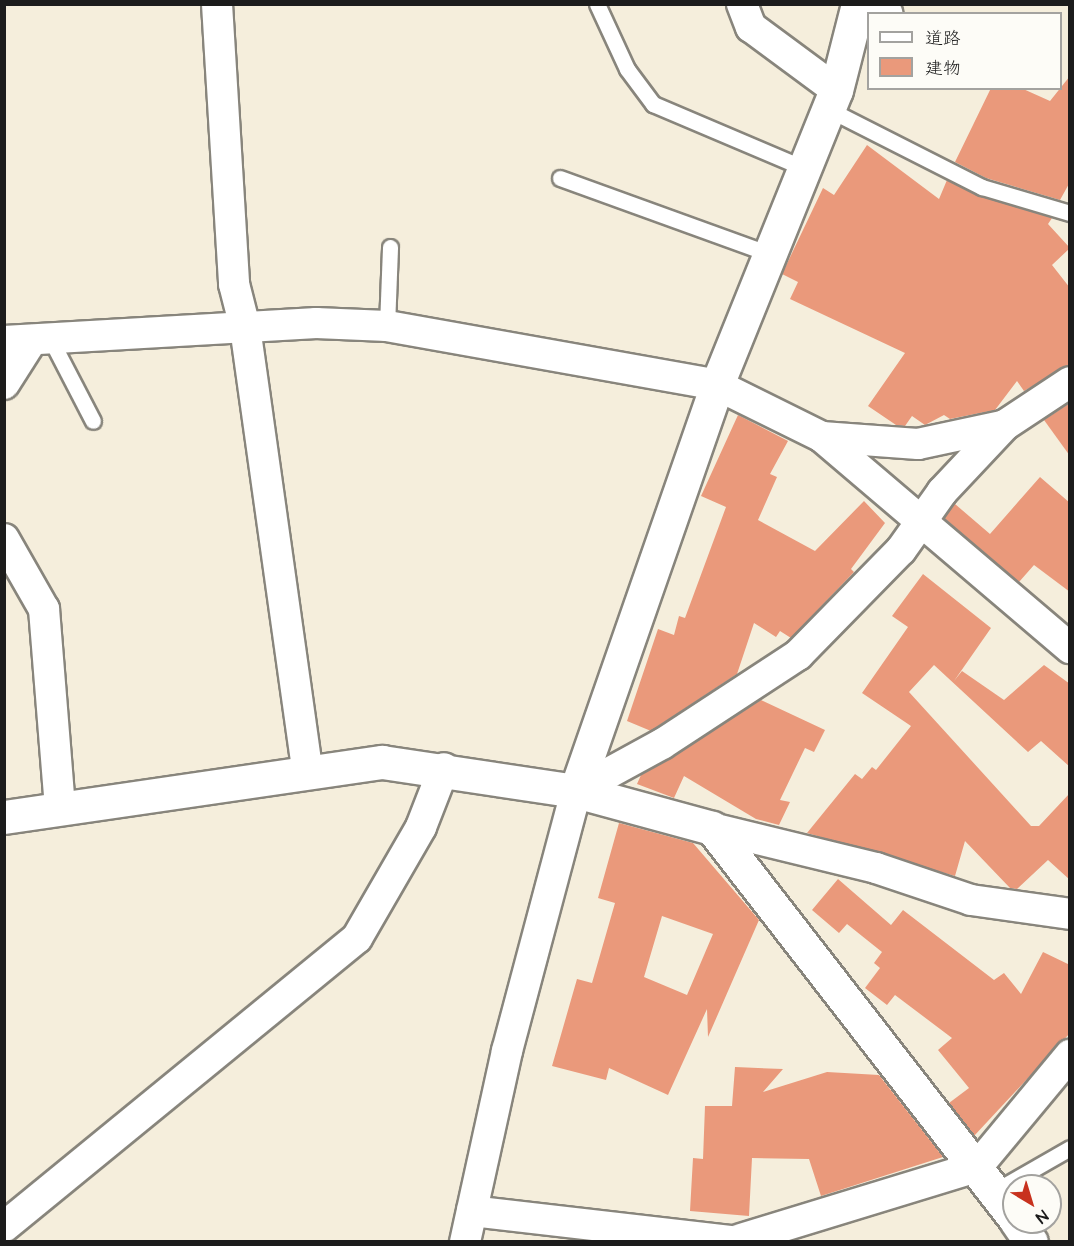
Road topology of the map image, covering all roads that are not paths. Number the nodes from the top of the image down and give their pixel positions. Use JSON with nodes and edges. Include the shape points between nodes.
{"nodes":[{"id":1,"x":217,"y":4,"type":"edge"},
{"id":2,"x":597,"y":4,"type":"edge"},
{"id":3,"x":742,"y":4,"type":"edge"},
{"id":4,"x":858,"y":4,"type":"edge"},
{"id":5,"x":869,"y":4,"type":"edge"},
{"id":6,"x":884,"y":12,"type":"edge"},
{"id":7,"x":832,"y":99,"type":"junction"},
{"id":8,"x":806,"y":169,"type":"junction"},
{"id":9,"x":560,"y":178,"type":"dead end"},
{"id":10,"x":1070,"y":213,"type":"edge"},
{"id":11,"x":390,"y":247,"type":"dead end"},
{"id":12,"x":770,"y":254,"type":"junction"},
{"id":13,"x":245,"y":327,"type":"junction"},
{"id":14,"x":387,"y":327,"type":"junction"},
{"id":15,"x":29,"y":340,"type":"edge"},
{"id":16,"x":1070,"y":382,"type":"edge"},
{"id":17,"x":4,"y":384,"type":"edge"},
{"id":18,"x":717,"y":385,"type":"junction"},
{"id":19,"x":93,"y":421,"type":"dead end"},
{"id":20,"x":1005,"y":425,"type":"junction"},
{"id":21,"x":822,"y":437,"type":"junction"},
{"id":22,"x":918,"y":524,"type":"junction"},
{"id":23,"x":4,"y":539,"type":"edge"},
{"id":24,"x":1069,"y":648,"type":"edge"},
{"id":25,"x":444,"y":768,"type":"junction"},
{"id":26,"x":308,"y":773,"type":"junction"},
{"id":27,"x":576,"y":791,"type":"junction"},
{"id":28,"x":60,"y":809,"type":"junction"},
{"id":29,"x":4,"y":817,"type":"edge"},
{"id":30,"x":712,"y":828,"type":"junction"},
{"id":31,"x":1070,"y":914,"type":"edge"},
{"id":32,"x":1070,"y":1055,"type":"edge"},
{"id":33,"x":1070,"y":1148,"type":"edge"},
{"id":34,"x":986,"y":1179,"type":"junction"},
{"id":35,"x":1002,"y":1201,"type":"edge"},
{"id":36,"x":472,"y":1211,"type":"junction"},
{"id":37,"x":4,"y":1227,"type":"edge"},
{"id":38,"x":741,"y":1240,"type":"edge"},
{"id":39,"x":465,"y":1242,"type":"edge"}],
"edges":[{"from":1,"to":13,"type":"street","via":[[234,284]]},
{"from":2,"to":8,"type":"lane","via":[[627,69],[653,104]]},
{"from":3,"to":7,"type":"street","via":[[751,27]]},
{"from":4,"to":7,"type":"street"},
{"from":5,"to":6,"type":"street"},
{"from":7,"to":8,"type":"street"},
{"from":7,"to":10,"type":"lane","via":[[982,187]]},
{"from":8,"to":12,"type":"street"},
{"from":9,"to":12,"type":"lane"},
{"from":11,"to":14,"type":"lane"},
{"from":12,"to":18,"type":"street"},
{"from":13,"to":14,"type":"street"},
{"from":13,"to":15,"type":"street"},
{"from":13,"to":26,"type":"street"},
{"from":14,"to":18,"type":"street"},
{"from":15,"to":17,"type":"street"},
{"from":15,"to":19,"type":"lane"},
{"from":16,"to":20,"type":"street"},
{"from":18,"to":21,"type":"street"},
{"from":18,"to":27,"type":"street"},
{"from":20,"to":21,"type":"street","via":[[918,444]]},
{"from":20,"to":22,"type":"street"},
{"from":21,"to":22,"type":"street"},
{"from":22,"to":24,"type":"street"},
{"from":22,"to":27,"type":"street","via":[[901,550],[771,678]]},
{"from":23,"to":28,"type":"street","via":[[44,609]]},
{"from":25,"to":26,"type":"street","via":[[382,762]]},
{"from":25,"to":27,"type":"street"},
{"from":25,"to":37,"type":"street","via":[[421,827],[357,938]]},
{"from":26,"to":28,"type":"street"},
{"from":27,"to":30,"type":"street"},
{"from":27,"to":36,"type":"street"},
{"from":28,"to":29,"type":"street"},
{"from":30,"to":31,"type":"street","via":[[876,868],[971,900]]},
{"from":30,"to":34,"type":"street"},
{"from":32,"to":34,"type":"street"},
{"from":33,"to":34,"type":"lane"},
{"from":34,"to":35,"type":"street"},
{"from":34,"to":38,"type":"street"},
{"from":36,"to":38,"type":"street"},
{"from":36,"to":39,"type":"street"}]}
